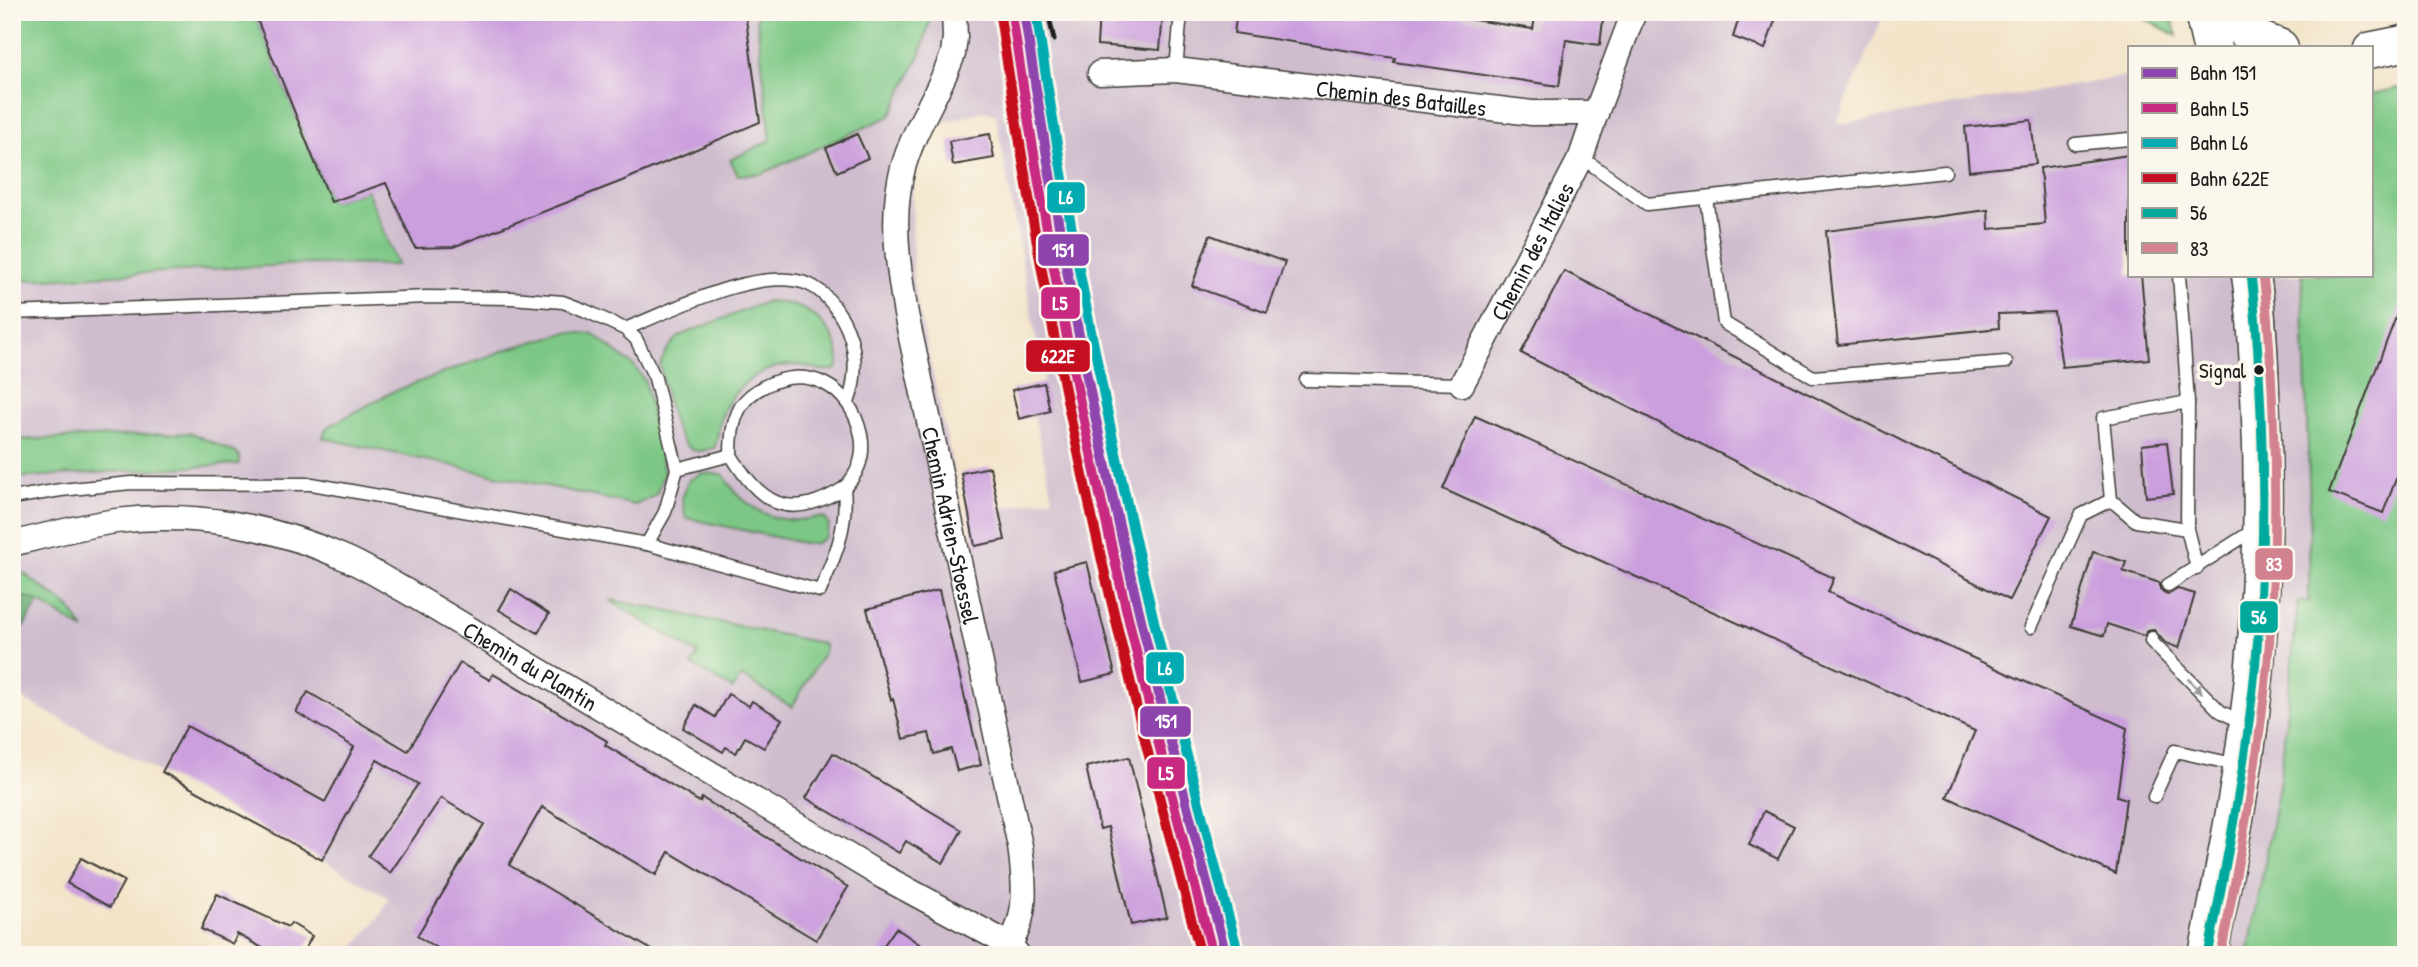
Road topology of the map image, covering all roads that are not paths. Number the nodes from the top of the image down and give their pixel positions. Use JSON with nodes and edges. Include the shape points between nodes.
{"nodes":[{"id":1,"x":954,"y":12,"type":"edge"},
{"id":2,"x":1181,"y":12,"type":"edge"},
{"id":3,"x":1634,"y":12,"type":"edge"},
{"id":4,"x":2204,"y":12,"type":"edge"},
{"id":5,"x":2224,"y":12,"type":"edge"},
{"id":6,"x":2406,"y":43,"type":"edge"},
{"id":7,"x":2212,"y":46,"type":"edge"},
{"id":8,"x":2277,"y":46,"type":"edge"},
{"id":9,"x":2372,"y":50,"type":"edge"},
{"id":10,"x":1176,"y":70,"type":"junction"},
{"id":11,"x":1100,"y":73,"type":"dead end"},
{"id":12,"x":1596,"y":113,"type":"junction"},
{"id":13,"x":2128,"y":139,"type":"edge"},
{"id":14,"x":2075,"y":144,"type":"dead end"},
{"id":15,"x":1581,"y":157,"type":"junction"},
{"id":16,"x":1945,"y":172,"type":"dead end"},
{"id":17,"x":1706,"y":198,"type":"junction"},
{"id":18,"x":2179,"y":276,"type":"edge"},
{"id":19,"x":2251,"y":276,"type":"edge"},
{"id":20,"x":12,"y":313,"type":"edge"},
{"id":21,"x":625,"y":329,"type":"junction"},
{"id":22,"x":2006,"y":362,"type":"dead end"},
{"id":23,"x":1306,"y":380,"type":"dead end"},
{"id":24,"x":1462,"y":384,"type":"joint"},
{"id":25,"x":2188,"y":402,"type":"junction"},
{"id":26,"x":848,"y":403,"type":"junction"},
{"id":27,"x":731,"y":455,"type":"junction"},
{"id":28,"x":677,"y":469,"type":"junction"},
{"id":29,"x":844,"y":488,"type":"junction"},
{"id":30,"x":12,"y":498,"type":"edge"},
{"id":31,"x":2111,"y":500,"type":"junction"},
{"id":32,"x":2263,"y":524,"type":"junction"},
{"id":33,"x":2187,"y":529,"type":"junction"},
{"id":34,"x":12,"y":544,"type":"edge"},
{"id":35,"x":648,"y":544,"type":"junction"},
{"id":36,"x":2197,"y":568,"type":"junction"},
{"id":37,"x":2168,"y":585,"type":"dead end"},
{"id":38,"x":2031,"y":627,"type":"dead end"},
{"id":39,"x":2152,"y":638,"type":"dead end"},
{"id":40,"x":2248,"y":726,"type":"junction"},
{"id":41,"x":2242,"y":766,"type":"junction"},
{"id":42,"x":2154,"y":797,"type":"dead end"},
{"id":43,"x":1009,"y":952,"type":"edge"},
{"id":44,"x":2208,"y":955,"type":"edge"}],
"edges":[{"from":1,"to":43,"type":"street","name":"Chemin Adrien-Stoessel","via":[[953,54],[903,169],[897,252],[906,314],[1020,846],[1025,899]]},
{"from":2,"to":10,"type":"lane"},
{"from":3,"to":12,"type":"street"},
{"from":4,"to":7,"type":"main road"},
{"from":5,"to":8,"type":"main road","via":[[2249,35]]},
{"from":6,"to":9,"type":"main road"},
{"from":10,"to":11,"type":"street","name":"Chemin des Batailles"},
{"from":10,"to":12,"type":"street","name":"Chemin des Batailles","via":[[1532,113]]},
{"from":12,"to":15,"type":"street","name":"Chemin des Italies"},
{"from":13,"to":14,"type":"lane"},
{"from":15,"to":17,"type":"lane","via":[[1647,204]]},
{"from":15,"to":24,"type":"street","name":"Chemin des Italies"},
{"from":16,"to":17,"type":"lane"},
{"from":17,"to":22,"type":"lane","via":[[1724,323],[1813,377]]},
{"from":18,"to":25,"type":"lane"},
{"from":19,"to":32,"type":"main road"},
{"from":20,"to":21,"type":"lane","via":[[512,298],[563,302]]},
{"from":21,"to":26,"type":"lane","via":[[732,286],[782,280],[810,285],[833,302],[846,326],[857,368]]},
{"from":21,"to":28,"type":"lane","via":[[636,339],[655,378]]},
{"from":23,"to":24,"type":"lane"},
{"from":25,"to":31,"type":"lane","via":[[2103,418]]},
{"from":25,"to":33,"type":"lane"},
{"from":26,"to":27,"type":"lane","via":[[820,381],[777,379],[741,406],[732,431]]},
{"from":26,"to":29,"type":"lane","via":[[858,421],[863,446],[860,465]]},
{"from":27,"to":28,"type":"lane"},
{"from":27,"to":29,"type":"lane","via":[[757,489],[790,507],[824,500]]},
{"from":28,"to":35,"type":"lane","via":[[665,512]]},
{"from":29,"to":35,"type":"lane","via":[[840,545],[820,591]]},
{"from":30,"to":35,"type":"lane","via":[[131,483],[312,484]]},
{"from":31,"to":33,"type":"lane","via":[[2136,521]]},
{"from":31,"to":38,"type":"lane","via":[[2081,515]]},
{"from":32,"to":36,"type":"lane"},
{"from":32,"to":40,"type":"main road"},
{"from":33,"to":36,"type":"lane"},
{"from":34,"to":43,"type":"street","name":"Chemin du Plantin","via":[[118,521],[180,518],[265,529],[333,553],[406,591]]},
{"from":36,"to":37,"type":"lane"},
{"from":39,"to":40,"type":"lane","one_way":true,"via":[[2220,711]]},
{"from":40,"to":41,"type":"main road"},
{"from":41,"to":42,"type":"lane","via":[[2175,751]]},
{"from":41,"to":44,"type":"main road"}]}
